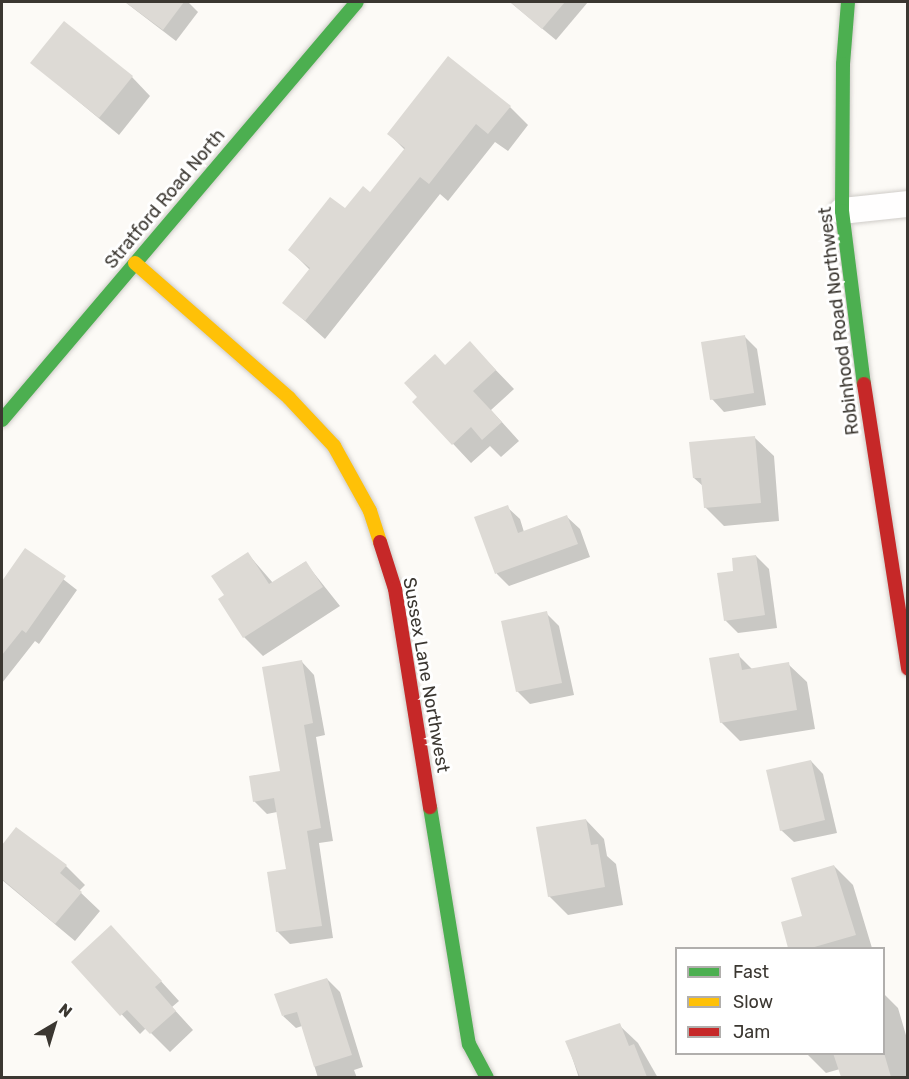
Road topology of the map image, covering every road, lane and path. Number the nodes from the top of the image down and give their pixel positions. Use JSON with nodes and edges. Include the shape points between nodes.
{"nodes":[{"id":1,"x":357,"y":2,"type":"edge"},
{"id":2,"x":848,"y":2,"type":"edge"},
{"id":3,"x":908,"y":204,"type":"edge"},
{"id":4,"x":842,"y":210,"type":"junction"},
{"id":5,"x":135,"y":263,"type":"junction"},
{"id":6,"x":2,"y":420,"type":"edge"},
{"id":7,"x":908,"y":669,"type":"edge"},
{"id":8,"x":487,"y":1077,"type":"edge"}],
"edges":[{"from":1,"to":5,"type":"street","name":"Stratford Road North"},
{"from":2,"to":4,"type":"street","name":"Robinhood Road Northwest","via":[[843,64]]},
{"from":3,"to":4,"type":"street"},
{"from":4,"to":7,"type":"street","name":"Robinhood Road Northwest","via":[[878,491]]},
{"from":5,"to":6,"type":"street","name":"Stratford Road North"},
{"from":5,"to":8,"type":"street","name":"Sussex Lane Northwest","via":[[290,398],[334,446],[370,511],[395,589],[470,1044]]}]}
